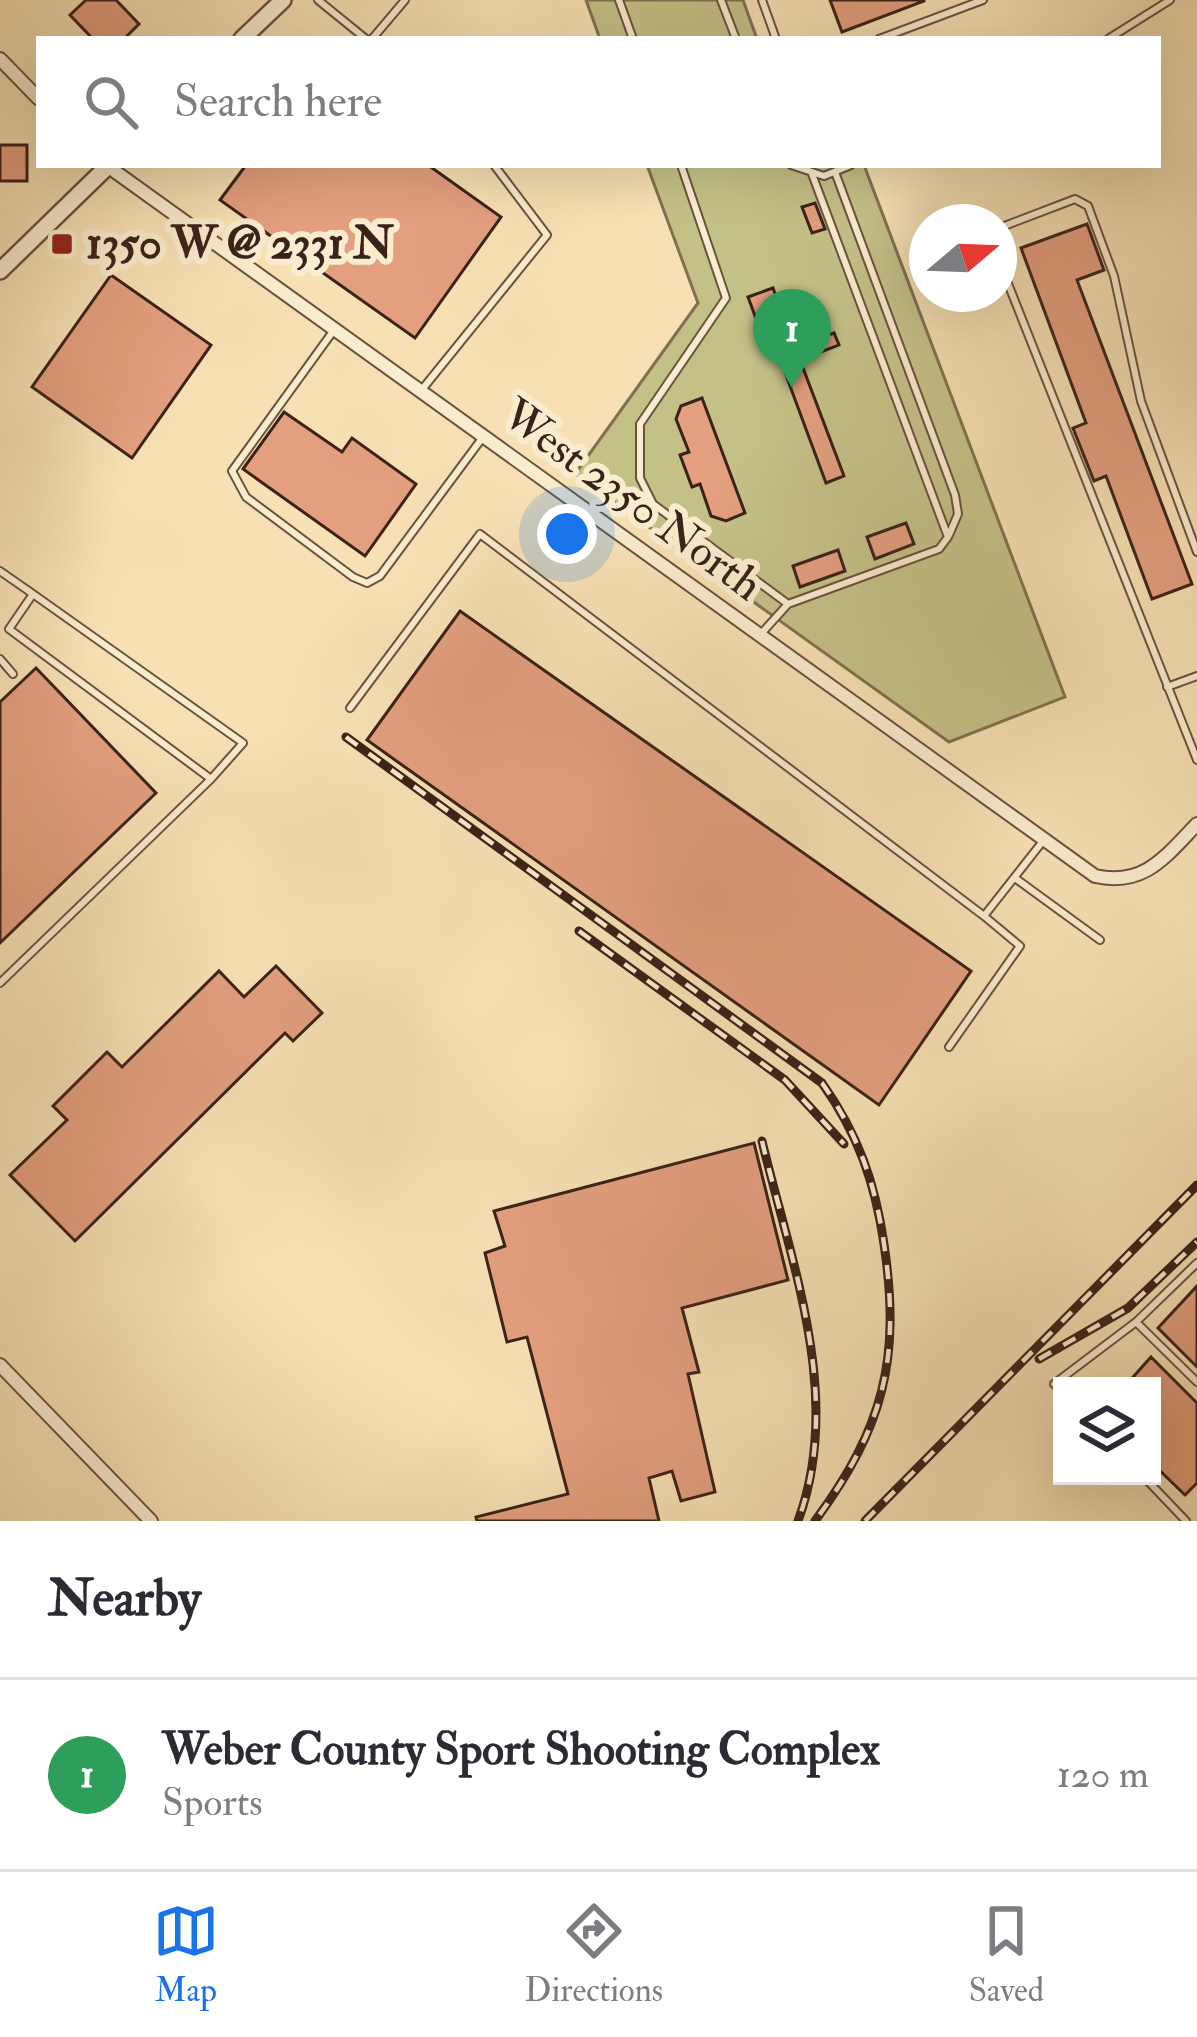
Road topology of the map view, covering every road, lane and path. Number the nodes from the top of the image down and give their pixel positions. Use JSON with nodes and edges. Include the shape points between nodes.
{"nodes":[{"id":1,"x":283,"y":0,"type":"edge"},
{"id":2,"x":318,"y":0,"type":"edge"},
{"id":3,"x":405,"y":0,"type":"edge"},
{"id":4,"x":619,"y":0,"type":"edge"},
{"id":5,"x":721,"y":0,"type":"edge"},
{"id":6,"x":761,"y":0,"type":"edge"},
{"id":7,"x":983,"y":0,"type":"edge"},
{"id":8,"x":1170,"y":0,"type":"edge"},
{"id":9,"x":245,"y":36,"type":"edge"},
{"id":10,"x":365,"y":36,"type":"edge"},
{"id":11,"x":372,"y":36,"type":"edge"},
{"id":12,"x":633,"y":36,"type":"edge"},
{"id":13,"x":735,"y":36,"type":"edge"},
{"id":14,"x":775,"y":36,"type":"edge"},
{"id":15,"x":887,"y":36,"type":"edge"},
{"id":16,"x":1113,"y":36,"type":"edge"},
{"id":17,"x":0,"y":59,"type":"edge"},
{"id":18,"x":36,"y":96,"type":"edge"},
{"id":19,"x":105,"y":168,"type":"edge"},
{"id":20,"x":112,"y":168,"type":"edge"},
{"id":21,"x":496,"y":168,"type":"edge"},
{"id":22,"x":682,"y":168,"type":"edge"},
{"id":23,"x":798,"y":168,"type":"edge"},
{"id":24,"x":844,"y":168,"type":"edge"},
{"id":25,"x":835,"y":172,"type":"junction"},
{"id":26,"x":812,"y":174,"type":"junction"},
{"id":27,"x":1017,"y":221,"type":"edge"},
{"id":28,"x":0,"y":271,"type":"edge"},
{"id":29,"x":1017,"y":307,"type":"edge"},
{"id":30,"x":334,"y":330,"type":"junction"},
{"id":31,"x":420,"y":392,"type":"junction"},
{"id":32,"x":483,"y":437,"type":"junction"},
{"id":33,"x":948,"y":537,"type":"junction"},
{"id":34,"x":1197,"y":552,"type":"edge"},
{"id":35,"x":0,"y":571,"type":"edge"},
{"id":36,"x":33,"y":594,"type":"junction"},
{"id":37,"x":788,"y":604,"type":"junction"},
{"id":38,"x":760,"y":635,"type":"junction"},
{"id":39,"x":0,"y":659,"type":"edge"},
{"id":40,"x":13,"y":674,"type":"dead end"},
{"id":41,"x":1197,"y":676,"type":"edge"},
{"id":42,"x":1166,"y":688,"type":"junction"},
{"id":43,"x":350,"y":708,"type":"dead end"},
{"id":44,"x":1197,"y":760,"type":"edge"},
{"id":45,"x":212,"y":779,"type":"junction"},
{"id":46,"x":1197,"y":824,"type":"edge"},
{"id":47,"x":1043,"y":841,"type":"junction"},
{"id":48,"x":1015,"y":878,"type":"junction"},
{"id":49,"x":984,"y":916,"type":"junction"},
{"id":50,"x":1100,"y":940,"type":"dead end"},
{"id":51,"x":0,"y":983,"type":"edge"},
{"id":52,"x":949,"y":1047,"type":"dead end"},
{"id":53,"x":1197,"y":1263,"type":"edge"},
{"id":54,"x":1136,"y":1322,"type":"junction"},
{"id":55,"x":0,"y":1365,"type":"edge"},
{"id":56,"x":1063,"y":1377,"type":"edge"},
{"id":57,"x":1197,"y":1382,"type":"edge"},
{"id":58,"x":1152,"y":1485,"type":"edge"},
{"id":59,"x":151,"y":1521,"type":"edge"},
{"id":60,"x":1186,"y":1521,"type":"edge"}],
"edges":[{"from":1,"to":9,"type":"street"},
{"from":2,"to":10,"type":"lane"},
{"from":3,"to":11,"type":"lane"},
{"from":4,"to":12,"type":"lane"},
{"from":5,"to":13,"type":"lane"},
{"from":6,"to":14,"type":"lane"},
{"from":7,"to":15,"type":"lane"},
{"from":8,"to":16,"type":"lane"},
{"from":17,"to":18,"type":"street"},
{"from":19,"to":28,"type":"street"},
{"from":20,"to":30,"type":"street","name":"West 2350 North"},
{"from":21,"to":31,"type":"lane","via":[[548,235]]},
{"from":22,"to":37,"type":"lane","via":[[726,298],[640,424],[640,478],[653,504]]},
{"from":23,"to":26,"type":"lane"},
{"from":24,"to":25,"type":"lane"},
{"from":25,"to":26,"type":"lane"},
{"from":25,"to":33,"type":"lane","via":[[955,495],[958,514]]},
{"from":26,"to":33,"type":"lane"},
{"from":27,"to":34,"type":"lane","via":[[1075,200],[1088,206],[1114,277],[1141,401]]},
{"from":29,"to":42,"type":"lane"},
{"from":30,"to":31,"type":"street","name":"West 2350 North"},
{"from":30,"to":32,"type":"lane","via":[[232,471],[246,497],[353,578],[367,583],[380,576]]},
{"from":31,"to":32,"type":"street","name":"West 2350 North"},
{"from":32,"to":38,"type":"street","name":"West 2350 North"},
{"from":33,"to":37,"type":"lane","via":[[939,549]]},
{"from":35,"to":36,"type":"lane"},
{"from":36,"to":45,"type":"lane","via":[[10,628]]},
{"from":36,"to":45,"type":"lane","via":[[243,743]]},
{"from":37,"to":38,"type":"lane"},
{"from":38,"to":47,"type":"street","name":"West 2350 North"},
{"from":39,"to":40,"type":"lane"},
{"from":41,"to":42,"type":"lane"},
{"from":42,"to":44,"type":"lane"},
{"from":43,"to":49,"type":"lane","via":[[479,534]]},
{"from":45,"to":51,"type":"lane"},
{"from":46,"to":47,"type":"street","name":"West 2350 North","via":[[1150,871],[1122,882],[1095,876]]},
{"from":47,"to":48,"type":"lane"},
{"from":48,"to":49,"type":"lane"},
{"from":48,"to":50,"type":"lane"},
{"from":49,"to":52,"type":"lane","via":[[1020,946]]},
{"from":53,"to":54,"type":"lane"},
{"from":54,"to":56,"type":"lane"},
{"from":54,"to":57,"type":"lane"},
{"from":55,"to":59,"type":"street"},
{"from":58,"to":60,"type":"lane"}]}
